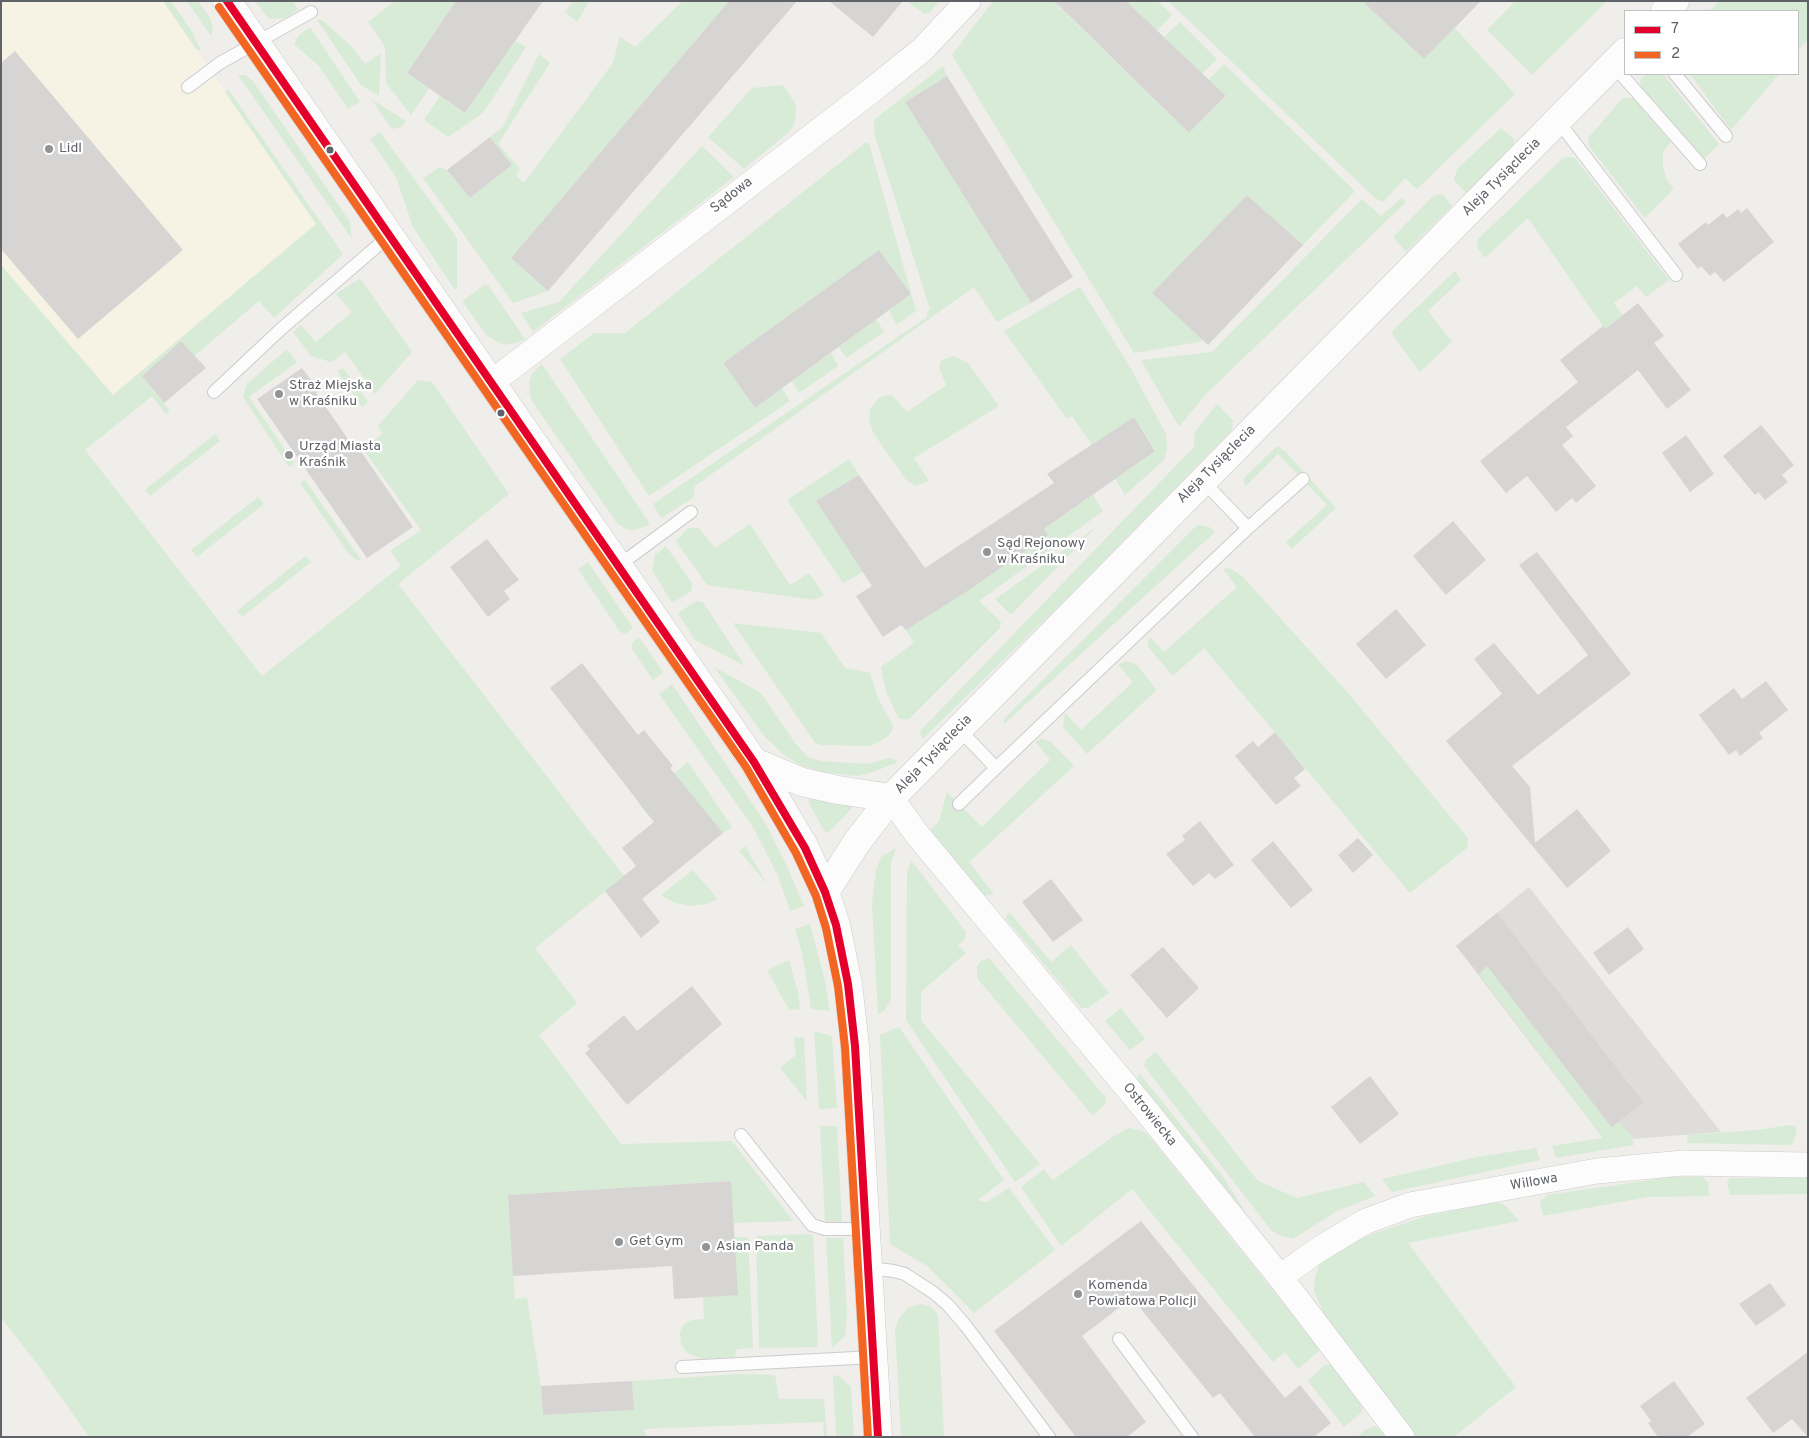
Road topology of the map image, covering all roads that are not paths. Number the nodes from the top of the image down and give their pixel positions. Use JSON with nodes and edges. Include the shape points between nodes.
{"nodes":[{"id":1,"x":227,"y":1,"type":"edge"},
{"id":2,"x":968,"y":1,"type":"edge"},
{"id":3,"x":1675,"y":1,"type":"edge"},
{"id":4,"x":1666,"y":10,"type":"edge"},
{"id":5,"x":311,"y":12,"type":"dead end"},
{"id":6,"x":256,"y":43,"type":"junction"},
{"id":7,"x":1619,"y":58,"type":"edge"},
{"id":8,"x":1632,"y":75,"type":"edge"},
{"id":9,"x":1676,"y":75,"type":"edge"},
{"id":10,"x":188,"y":87,"type":"dead end"},
{"id":11,"x":1558,"y":121,"type":"junction"},
{"id":12,"x":1726,"y":136,"type":"dead end"},
{"id":13,"x":1700,"y":164,"type":"dead end"},
{"id":14,"x":389,"y":236,"type":"junction"},
{"id":15,"x":1676,"y":275,"type":"dead end"},
{"id":16,"x":490,"y":383,"type":"junction"},
{"id":17,"x":214,"y":392,"type":"dead end"},
{"id":18,"x":1302,"y":479,"type":"dead end"},
{"id":19,"x":1202,"y":480,"type":"junction"},
{"id":20,"x":691,"y":512,"type":"dead end"},
{"id":21,"x":1248,"y":528,"type":"junction"},
{"id":22,"x":618,"y":566,"type":"junction"},
{"id":23,"x":959,"y":729,"type":"junction"},
{"id":24,"x":754,"y":762,"type":"junction"},
{"id":25,"x":996,"y":768,"type":"junction"},
{"id":26,"x":891,"y":798,"type":"junction"},
{"id":27,"x":959,"y":804,"type":"dead end"},
{"id":28,"x":825,"y":892,"type":"junction"},
{"id":29,"x":741,"y":1135,"type":"dead end"},
{"id":30,"x":1808,"y":1165,"type":"edge"},
{"id":31,"x":866,"y":1229,"type":"junction"},
{"id":32,"x":868,"y":1268,"type":"junction"},
{"id":33,"x":1280,"y":1277,"type":"junction"},
{"id":34,"x":1119,"y":1339,"type":"dead end"},
{"id":35,"x":874,"y":1357,"type":"junction"},
{"id":36,"x":682,"y":1367,"type":"dead end"},
{"id":37,"x":878,"y":1437,"type":"edge"},
{"id":38,"x":1049,"y":1437,"type":"edge"},
{"id":39,"x":1192,"y":1437,"type":"edge"},
{"id":40,"x":1402,"y":1437,"type":"edge"}],
"edges":[{"from":1,"to":6,"type":"street"},
{"from":2,"to":16,"type":"street","name":"Sądowa","via":[[922,50],[871,91]]},
{"from":3,"to":4,"type":"street"},
{"from":5,"to":6,"type":"lane"},
{"from":6,"to":10,"type":"lane","via":[[220,63]]},
{"from":6,"to":14,"type":"street"},
{"from":7,"to":11,"type":"street","name":"Aleja Tysiąclecia"},
{"from":8,"to":13,"type":"lane"},
{"from":9,"to":12,"type":"lane"},
{"from":11,"to":15,"type":"lane"},
{"from":11,"to":19,"type":"street","name":"Aleja Tysiąclecia"},
{"from":14,"to":16,"type":"street"},
{"from":14,"to":17,"type":"lane","via":[[281,328]]},
{"from":16,"to":22,"type":"street"},
{"from":18,"to":21,"type":"lane"},
{"from":19,"to":21,"type":"lane"},
{"from":19,"to":23,"type":"street","name":"Aleja Tysiąclecia"},
{"from":20,"to":22,"type":"lane"},
{"from":21,"to":25,"type":"lane"},
{"from":22,"to":24,"type":"street"},
{"from":23,"to":25,"type":"lane"},
{"from":23,"to":26,"type":"street","name":"Aleja Tysiąclecia"},
{"from":24,"to":26,"type":"street","via":[[802,782]]},
{"from":24,"to":28,"type":"street","via":[[805,848]]},
{"from":25,"to":27,"type":"lane"},
{"from":26,"to":28,"type":"street","name":"Aleja Tysiąclecia"},
{"from":26,"to":33,"type":"street","name":"Ostrowiecka","via":[[916,833]]},
{"from":28,"to":31,"type":"street","via":[[836,925],[848,984]]},
{"from":29,"to":31,"type":"lane","via":[[812,1225],[825,1229]]},
{"from":30,"to":33,"type":"street","name":"Willowa","via":[[1683,1163],[1607,1170],[1410,1205],[1364,1222]]},
{"from":31,"to":32,"type":"street"},
{"from":32,"to":35,"type":"street"},
{"from":32,"to":38,"type":"lane","via":[[905,1274],[948,1305]]},
{"from":33,"to":40,"type":"street","name":"Ostrowiecka"},
{"from":34,"to":39,"type":"lane"},
{"from":35,"to":36,"type":"lane"},
{"from":35,"to":37,"type":"street"}]}
